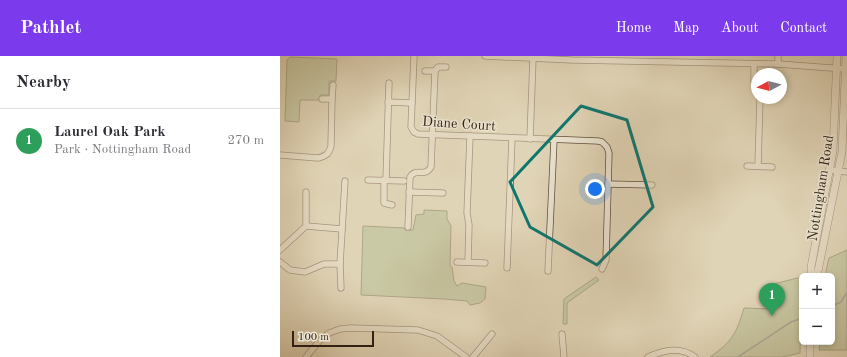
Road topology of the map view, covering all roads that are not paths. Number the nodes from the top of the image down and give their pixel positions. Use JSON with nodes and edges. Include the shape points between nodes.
{"nodes":[{"id":1,"x":414,"y":56,"type":"edge"},
{"id":2,"x":485,"y":56,"type":"edge"},
{"id":3,"x":778,"y":56,"type":"edge"},
{"id":4,"x":837,"y":56,"type":"edge"},
{"id":5,"x":846,"y":56,"type":"edge"},
{"id":6,"x":515,"y":57,"type":"edge"},
{"id":7,"x":533,"y":58,"type":"junction"},
{"id":8,"x":572,"y":58,"type":"edge"},
{"id":9,"x":754,"y":64,"type":"junction"},
{"id":10,"x":778,"y":64,"type":"junction"},
{"id":11,"x":446,"y":67,"type":"dead end"},
{"id":12,"x":754,"y":68,"type":"edge"},
{"id":13,"x":836,"y":68,"type":"junction"},
{"id":14,"x":845,"y":68,"type":"junction"},
{"id":15,"x":425,"y":71,"type":"dead end"},
{"id":16,"x":436,"y":71,"type":"junction"},
{"id":17,"x":389,"y":83,"type":"dead end"},
{"id":18,"x":333,"y":85,"type":"dead end"},
{"id":19,"x":322,"y":98,"type":"dead end"},
{"id":20,"x":332,"y":99,"type":"junction"},
{"id":21,"x":388,"y":102,"type":"junction"},
{"id":22,"x":412,"y":103,"type":"junction"},
{"id":23,"x":760,"y":104,"type":"edge"},
{"id":24,"x":433,"y":135,"type":"junction"},
{"id":25,"x":470,"y":136,"type":"junction"},
{"id":26,"x":512,"y":138,"type":"junction"},
{"id":27,"x":530,"y":139,"type":"junction"},
{"id":28,"x":554,"y":140,"type":"junction"},
{"id":29,"x":280,"y":155,"type":"edge"},
{"id":30,"x":747,"y":166,"type":"dead end"},
{"id":31,"x":758,"y":166,"type":"junction"},
{"id":32,"x":772,"y":167,"type":"dead end"},
{"id":33,"x":830,"y":170,"type":"junction"},
{"id":34,"x":839,"y":171,"type":"junction"},
{"id":35,"x":847,"y":172,"type":"edge"},
{"id":36,"x":368,"y":180,"type":"dead end"},
{"id":37,"x":385,"y":180,"type":"junction"},
{"id":38,"x":345,"y":181,"type":"dead end"},
{"id":39,"x":404,"y":181,"type":"dead end"},
{"id":40,"x":608,"y":184,"type":"junction"},
{"id":41,"x":652,"y":185,"type":"dead end"},
{"id":42,"x":306,"y":192,"type":"dead end"},
{"id":43,"x":409,"y":192,"type":"junction"},
{"id":44,"x":442,"y":193,"type":"dead end"},
{"id":45,"x":392,"y":205,"type":"dead end"},
{"id":46,"x":306,"y":226,"type":"junction"},
{"id":47,"x":408,"y":227,"type":"dead end"},
{"id":48,"x":342,"y":228,"type":"junction"},
{"id":49,"x":280,"y":250,"type":"edge"},
{"id":50,"x":280,"y":262,"type":"edge"},
{"id":51,"x":457,"y":262,"type":"dead end"},
{"id":52,"x":468,"y":262,"type":"junction"},
{"id":53,"x":484,"y":263,"type":"dead end"},
{"id":54,"x":340,"y":264,"type":"junction"},
{"id":55,"x":507,"y":268,"type":"dead end"},
{"id":56,"x":602,"y":269,"type":"dead end"},
{"id":57,"x":548,"y":272,"type":"dead end"},
{"id":58,"x":811,"y":273,"type":"edge"},
{"id":59,"x":818,"y":273,"type":"edge"},
{"id":60,"x":341,"y":288,"type":"dead end"},
{"id":61,"x":492,"y":334,"type":"dead end"},
{"id":62,"x":562,"y":334,"type":"dead end"},
{"id":63,"x":810,"y":345,"type":"edge"},
{"id":64,"x":306,"y":357,"type":"edge"},
{"id":65,"x":466,"y":357,"type":"edge"},
{"id":66,"x":474,"y":357,"type":"edge"},
{"id":67,"x":564,"y":357,"type":"edge"},
{"id":68,"x":648,"y":357,"type":"edge"},
{"id":69,"x":695,"y":357,"type":"edge"},
{"id":70,"x":810,"y":357,"type":"edge"}],
"edges":[{"from":1,"to":22,"type":"street","name":"Diane Court"},
{"from":2,"to":6,"type":"street"},
{"from":3,"to":10,"type":"street"},
{"from":4,"to":13,"type":"street","name":"Nottingham Road"},
{"from":5,"to":14,"type":"street","name":"Nottingham Road"},
{"from":6,"to":7,"type":"street"},
{"from":7,"to":8,"type":"street"},
{"from":7,"to":27,"type":"street"},
{"from":8,"to":9,"type":"street"},
{"from":9,"to":10,"type":"street"},
{"from":9,"to":12,"type":"street"},
{"from":10,"to":13,"type":"street"},
{"from":11,"to":16,"type":"street","via":[[438,67]]},
{"from":13,"to":14,"type":"street"},
{"from":13,"to":33,"type":"street","name":"Nottingham Road"},
{"from":14,"to":34,"type":"street","name":"Nottingham Road"},
{"from":15,"to":16,"type":"street"},
{"from":16,"to":24,"type":"street"},
{"from":17,"to":21,"type":"street"},
{"from":18,"to":20,"type":"street"},
{"from":19,"to":20,"type":"street"},
{"from":20,"to":29,"type":"street","via":[[329,153],[318,158]]},
{"from":21,"to":22,"type":"street"},
{"from":21,"to":37,"type":"street"},
{"from":22,"to":24,"type":"street","name":"Diane Court","via":[[411,127],[414,132]]},
{"from":23,"to":31,"type":"street"},
{"from":24,"to":25,"type":"street","name":"Diane Court"},
{"from":24,"to":43,"type":"street","via":[[431,167],[429,171],[412,174]]},
{"from":25,"to":26,"type":"street","name":"Diane Court"},
{"from":25,"to":52,"type":"street"},
{"from":26,"to":27,"type":"street","name":"Diane Court"},
{"from":26,"to":55,"type":"street"},
{"from":27,"to":28,"type":"street","name":"Diane Court"},
{"from":28,"to":40,"type":"street","name":"Diane Court","via":[[602,142],[609,153]]},
{"from":28,"to":57,"type":"street"},
{"from":30,"to":31,"type":"street"},
{"from":31,"to":32,"type":"street"},
{"from":33,"to":34,"type":"street"},
{"from":33,"to":58,"type":"street","name":"Nottingham Road"},
{"from":34,"to":35,"type":"street"},
{"from":34,"to":59,"type":"street","name":"Nottingham Road"},
{"from":36,"to":37,"type":"street"},
{"from":37,"to":39,"type":"street"},
{"from":37,"to":45,"type":"street","via":[[384,203]]},
{"from":38,"to":48,"type":"street"},
{"from":40,"to":41,"type":"street"},
{"from":40,"to":56,"type":"street","via":[[606,260]]},
{"from":42,"to":46,"type":"street"},
{"from":43,"to":44,"type":"street"},
{"from":43,"to":47,"type":"street"},
{"from":46,"to":48,"type":"street"},
{"from":46,"to":49,"type":"street"},
{"from":48,"to":54,"type":"street"},
{"from":50,"to":54,"type":"street","via":[[290,270],[305,272],[324,264]]},
{"from":51,"to":52,"type":"street"},
{"from":52,"to":53,"type":"street"},
{"from":54,"to":60,"type":"street"},
{"from":61,"to":66,"type":"street"},
{"from":62,"to":67,"type":"street"},
{"from":63,"to":70,"type":"street"},
{"from":64,"to":65,"type":"street","via":[[329,333],[351,328],[418,330],[437,336]]},
{"from":68,"to":69,"type":"street","via":[[661,351],[672,350],[684,351]]}]}
